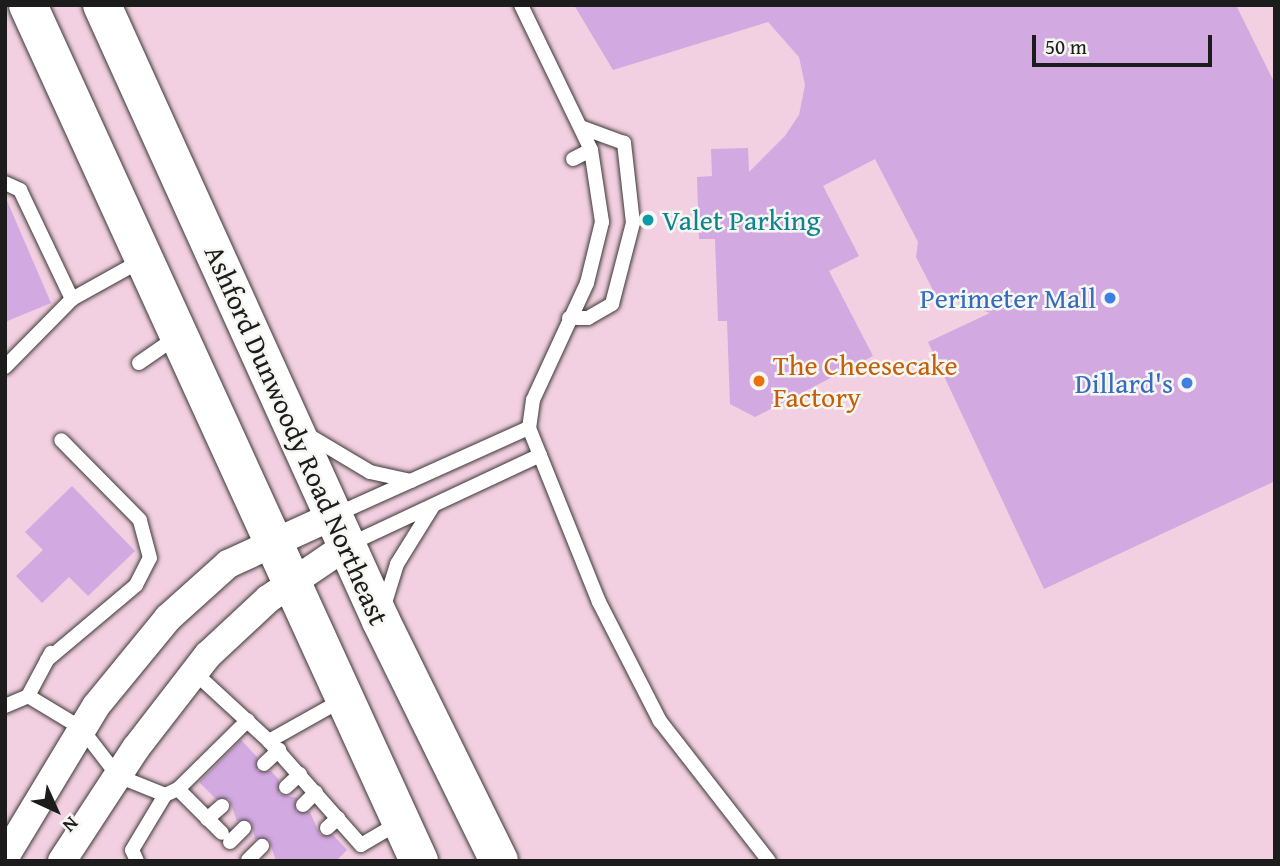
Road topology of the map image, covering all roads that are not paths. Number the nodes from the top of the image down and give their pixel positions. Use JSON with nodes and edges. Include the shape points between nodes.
{"nodes":[{"id":1,"x":28,"y":5,"type":"edge"},
{"id":2,"x":102,"y":5,"type":"edge"},
{"id":3,"x":521,"y":5,"type":"edge"},
{"id":4,"x":5,"y":22,"type":"edge"},
{"id":5,"x":45,"y":42,"type":"junction"},
{"id":6,"x":583,"y":128,"type":"junction"},
{"id":7,"x":591,"y":150,"type":"junction"},
{"id":8,"x":573,"y":159,"type":"dead end"},
{"id":9,"x":5,"y":183,"type":"edge"},
{"id":10,"x":143,"y":260,"type":"junction"},
{"id":11,"x":72,"y":299,"type":"junction"},
{"id":12,"x":569,"y":318,"type":"junction"},
{"id":13,"x":178,"y":336,"type":"junction"},
{"id":14,"x":6,"y":363,"type":"edge"},
{"id":15,"x":139,"y":363,"type":"dead end"},
{"id":16,"x":291,"y":423,"type":"junction"},
{"id":17,"x":529,"y":428,"type":"junction"},
{"id":18,"x":61,"y":440,"type":"dead end"},
{"id":19,"x":540,"y":455,"type":"junction"},
{"id":20,"x":411,"y":481,"type":"junction"},
{"id":21,"x":434,"y":504,"type":"junction"},
{"id":22,"x":340,"y":531,"type":"junction"},
{"id":23,"x":271,"y":542,"type":"junction"},
{"id":24,"x":289,"y":582,"type":"junction"},
{"id":25,"x":381,"y":621,"type":"junction"},
{"id":26,"x":58,"y":639,"type":"dead end"},
{"id":27,"x":47,"y":660,"type":"junction"},
{"id":28,"x":194,"y":672,"type":"junction"},
{"id":29,"x":28,"y":696,"type":"junction"},
{"id":30,"x":345,"y":698,"type":"junction"},
{"id":31,"x":5,"y":706,"type":"edge"},
{"id":32,"x":248,"y":720,"type":"junction"},
{"id":33,"x":82,"y":728,"type":"junction"},
{"id":34,"x":274,"y":746,"type":"junction"},
{"id":35,"x":264,"y":764,"type":"dead end"},
{"id":36,"x":300,"y":774,"type":"junction"},
{"id":37,"x":118,"y":776,"type":"junction"},
{"id":38,"x":286,"y":787,"type":"dead end"},
{"id":39,"x":171,"y":792,"type":"junction"},
{"id":40,"x":316,"y":792,"type":"junction"},
{"id":41,"x":303,"y":805,"type":"dead end"},
{"id":42,"x":222,"y":806,"type":"dead end"},
{"id":43,"x":338,"y":818,"type":"junction"},
{"id":44,"x":207,"y":819,"type":"junction"},
{"id":45,"x":401,"y":822,"type":"junction"},
{"id":46,"x":244,"y":828,"type":"dead end"},
{"id":47,"x":327,"y":828,"type":"dead end"},
{"id":48,"x":262,"y":846,"type":"dead end"},
{"id":49,"x":5,"y":857,"type":"edge"},
{"id":50,"x":761,"y":859,"type":"edge"},
{"id":51,"x":248,"y":860,"type":"edge"},
{"id":52,"x":62,"y":861,"type":"edge"},
{"id":53,"x":137,"y":861,"type":"edge"},
{"id":54,"x":419,"y":861,"type":"edge"},
{"id":55,"x":499,"y":861,"type":"edge"}],
"edges":[{"from":1,"to":5,"type":"main road"},
{"from":2,"to":16,"type":"main road","name":"Ashford Dunwoody Road Northeast"},
{"from":3,"to":6,"type":"lane"},
{"from":4,"to":5,"type":"main road"},
{"from":5,"to":10,"type":"main road"},
{"from":6,"to":7,"type":"lane"},
{"from":6,"to":12,"type":"lane","via":[[624,143],[633,223],[612,304],[588,318]]},
{"from":7,"to":8,"type":"lane"},
{"from":7,"to":12,"type":"lane","via":[[602,222],[587,283]]},
{"from":9,"to":11,"type":"lane","via":[[20,190]]},
{"from":10,"to":11,"type":"lane"},
{"from":10,"to":13,"type":"main road"},
{"from":11,"to":14,"type":"lane"},
{"from":12,"to":17,"type":"lane","via":[[533,400]]},
{"from":13,"to":15,"type":"lane"},
{"from":13,"to":23,"type":"main road"},
{"from":16,"to":20,"type":"lane","via":[[370,472]]},
{"from":16,"to":22,"type":"main road","name":"Ashford Dunwoody Road Northeast"},
{"from":17,"to":19,"type":"lane"},
{"from":17,"to":20,"type":"lane"},
{"from":18,"to":27,"type":"lane","via":[[140,520],[150,558],[136,585]]},
{"from":19,"to":21,"type":"lane"},
{"from":19,"to":50,"type":"lane","via":[[599,601],[660,721]]},
{"from":20,"to":22,"type":"lane"},
{"from":21,"to":22,"type":"lane"},
{"from":21,"to":25,"type":"lane","via":[[397,564]]},
{"from":22,"to":23,"type":"street"},
{"from":22,"to":24,"type":"street"},
{"from":22,"to":25,"type":"main road","name":"Ashford Dunwoody Road Northeast"},
{"from":23,"to":24,"type":"main road"},
{"from":23,"to":33,"type":"street","via":[[200,585]]},
{"from":24,"to":28,"type":"street"},
{"from":24,"to":30,"type":"main road"},
{"from":25,"to":55,"type":"main road","name":"Ashford Dunwoody Road Northeast"},
{"from":26,"to":27,"type":"lane"},
{"from":27,"to":29,"type":"lane"},
{"from":28,"to":32,"type":"lane"},
{"from":28,"to":37,"type":"street"},
{"from":29,"to":31,"type":"lane"},
{"from":29,"to":33,"type":"lane"},
{"from":30,"to":34,"type":"lane"},
{"from":30,"to":45,"type":"main road"},
{"from":32,"to":34,"type":"lane"},
{"from":32,"to":39,"type":"lane"},
{"from":33,"to":37,"type":"lane"},
{"from":33,"to":49,"type":"street"},
{"from":34,"to":35,"type":"lane"},
{"from":34,"to":36,"type":"lane"},
{"from":36,"to":38,"type":"lane"},
{"from":36,"to":40,"type":"lane"},
{"from":37,"to":39,"type":"lane"},
{"from":37,"to":52,"type":"street"},
{"from":39,"to":44,"type":"lane"},
{"from":39,"to":53,"type":"lane","via":[[132,850]]},
{"from":40,"to":41,"type":"lane"},
{"from":40,"to":43,"type":"lane"},
{"from":42,"to":44,"type":"lane"},
{"from":43,"to":45,"type":"lane","via":[[361,845]]},
{"from":43,"to":47,"type":"lane"},
{"from":44,"to":46,"type":"lane","via":[[226,838]]},
{"from":45,"to":54,"type":"main road"},
{"from":48,"to":51,"type":"lane"}]}
